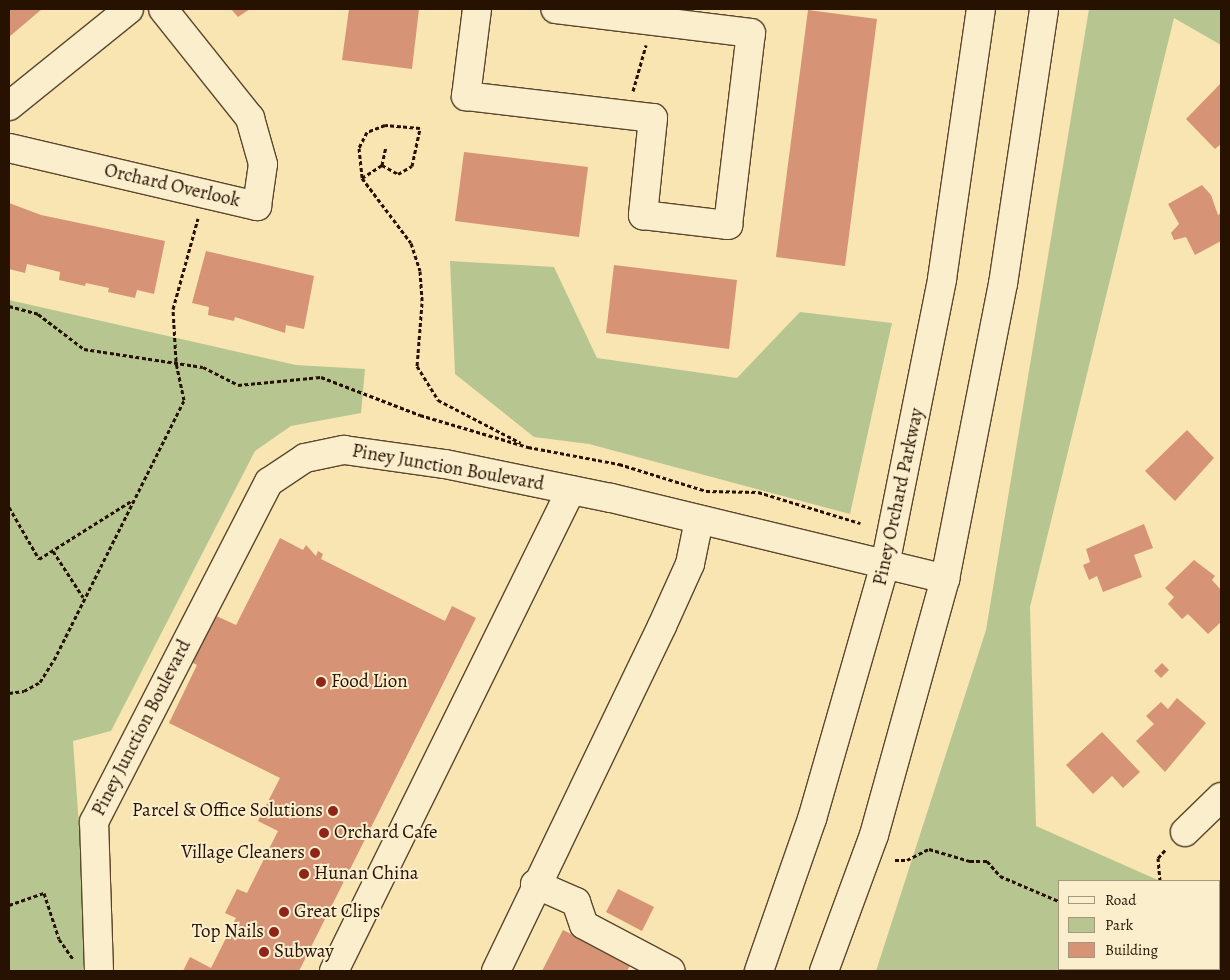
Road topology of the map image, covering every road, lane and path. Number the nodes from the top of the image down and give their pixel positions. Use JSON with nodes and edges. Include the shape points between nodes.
{"nodes":[{"id":1,"x":129,"y":9,"type":"edge"},
{"id":2,"x":163,"y":9,"type":"edge"},
{"id":3,"x":477,"y":9,"type":"edge"},
{"id":4,"x":554,"y":9,"type":"edge"},
{"id":5,"x":981,"y":9,"type":"edge"},
{"id":6,"x":1044,"y":9,"type":"edge"},
{"id":7,"x":647,"y":38,"type":"dead end"},
{"id":8,"x":634,"y":102,"type":"dead end"},
{"id":9,"x":9,"y":106,"type":"edge"},
{"id":10,"x":386,"y":146,"type":"dead end"},
{"id":11,"x":9,"y":148,"type":"edge"},
{"id":12,"x":382,"y":166,"type":"junction"},
{"id":13,"x":362,"y":178,"type":"junction"},
{"id":14,"x":205,"y":194,"type":"junction"},
{"id":15,"x":9,"y":306,"type":"edge"},
{"id":16,"x":176,"y":361,"type":"junction"},
{"id":17,"x":528,"y":447,"type":"junction"},
{"id":18,"x":532,"y":482,"type":"junction"},
{"id":19,"x":572,"y":490,"type":"junction"},
{"id":20,"x":132,"y":501,"type":"junction"},
{"id":21,"x":9,"y":508,"type":"edge"},
{"id":22,"x":699,"y":520,"type":"junction"},
{"id":23,"x":860,"y":523,"type":"dead end"},
{"id":24,"x":53,"y":551,"type":"junction"},
{"id":25,"x":885,"y":564,"type":"junction"},
{"id":26,"x":945,"y":579,"type":"junction"},
{"id":27,"x":83,"y":597,"type":"junction"},
{"id":28,"x":9,"y":693,"type":"edge"},
{"id":29,"x":1221,"y":797,"type":"edge"},
{"id":30,"x":1185,"y":832,"type":"joint"},
{"id":31,"x":895,"y":860,"type":"dead end"},
{"id":32,"x":1160,"y":880,"type":"edge"},
{"id":33,"x":534,"y":884,"type":"junction"},
{"id":34,"x":1058,"y":901,"type":"edge"},
{"id":35,"x":9,"y":905,"type":"edge"},
{"id":36,"x":87,"y":967,"type":"edge"},
{"id":37,"x":334,"y":971,"type":"edge"},
{"id":38,"x":496,"y":971,"type":"edge"},
{"id":39,"x":671,"y":971,"type":"edge"},
{"id":40,"x":759,"y":971,"type":"edge"},
{"id":41,"x":824,"y":971,"type":"edge"}],
"edges":[{"from":1,"to":9,"type":"street"},
{"from":2,"to":14,"type":"street","name":"Orchard Overlook","via":[[250,118],[263,164],[257,206]]},
{"from":3,"to":4,"type":"street","via":[[466,96],[654,118],[643,215],[728,224],[751,33]]},
{"from":5,"to":25,"type":"street","name":"Piney Orchard Parkway","via":[[942,279]]},
{"from":6,"to":26,"type":"street","via":[[1003,284]]},
{"from":7,"to":8,"type":"path","via":[[633,84]]},
{"from":10,"to":12,"type":"path"},
{"from":11,"to":14,"type":"street","name":"Orchard Overlook"},
{"from":12,"to":13,"type":"path"},
{"from":12,"to":13,"type":"path","via":[[398,174],[412,166],[420,128],[386,125],[367,132],[359,148]]},
{"from":13,"to":17,"type":"path","via":[[411,243],[420,271],[422,304],[417,366],[424,384],[438,400]]},
{"from":14,"to":16,"type":"path","via":[[173,309]]},
{"from":15,"to":16,"type":"path","via":[[38,314],[84,349]]},
{"from":16,"to":17,"type":"path","via":[[203,367],[238,385],[321,377],[420,415]]},
{"from":16,"to":20,"type":"path","via":[[184,400]]},
{"from":17,"to":18,"type":"path"},
{"from":17,"to":23,"type":"path","via":[[619,464],[706,491],[758,492]]},
{"from":18,"to":19,"type":"street","name":"Piney Junction Boulevard"},
{"from":18,"to":36,"type":"street","name":"Piney Junction Boulevard","via":[[344,450],[305,458],[269,482],[94,822]]},
{"from":19,"to":22,"type":"street","name":"Piney Junction Boulevard"},
{"from":19,"to":37,"type":"street"},
{"from":20,"to":24,"type":"path"},
{"from":20,"to":27,"type":"path"},
{"from":21,"to":24,"type":"path","via":[[39,559]]},
{"from":22,"to":25,"type":"street","name":"Piney Junction Boulevard"},
{"from":22,"to":33,"type":"street","via":[[690,564],[662,626]]},
{"from":24,"to":27,"type":"path"},
{"from":25,"to":26,"type":"street","name":"Piney Junction Boulevard"},
{"from":25,"to":40,"type":"street","name":"Piney Orchard Parkway","via":[[812,819]]},
{"from":26,"to":41,"type":"street","via":[[874,835]]},
{"from":27,"to":28,"type":"path","via":[[40,682],[24,691]]},
{"from":29,"to":30,"type":"street"},
{"from":30,"to":32,"type":"path","via":[[1158,858]]},
{"from":31,"to":34,"type":"path","via":[[907,860],[929,849],[960,855],[970,861],[988,861],[1000,876]]},
{"from":33,"to":38,"type":"street"},
{"from":33,"to":39,"type":"street","via":[[576,902],[584,925]]},
{"from":35,"to":36,"type":"path","via":[[44,893],[59,939]]}]}
